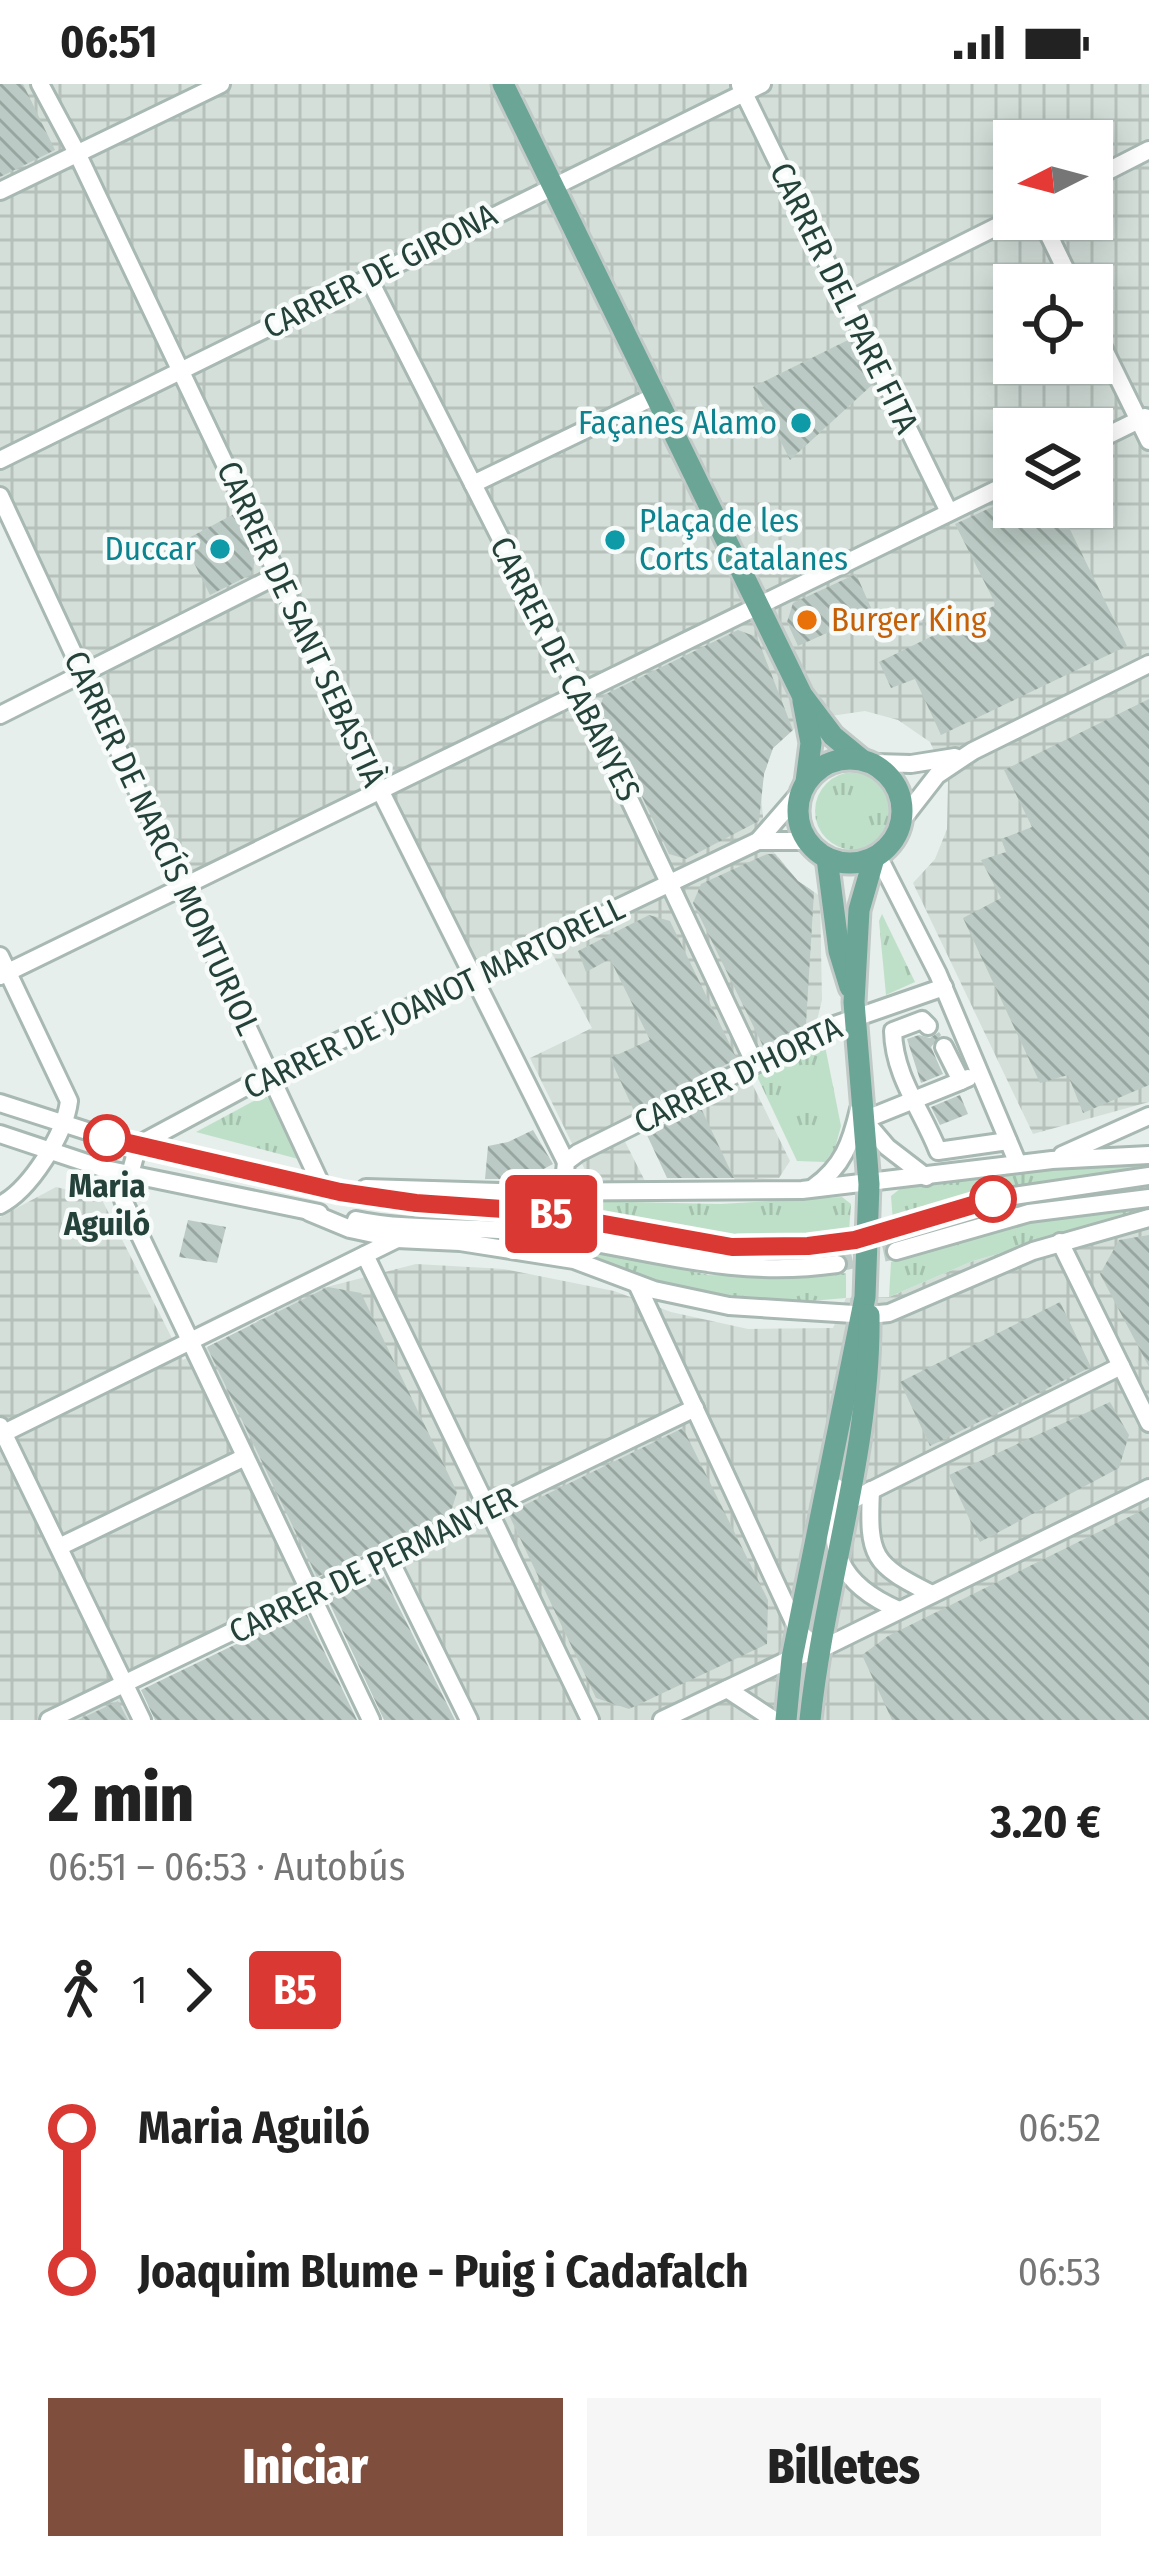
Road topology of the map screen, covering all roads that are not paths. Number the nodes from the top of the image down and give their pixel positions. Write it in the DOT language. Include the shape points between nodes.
graph roads {
  1 [pos="40,84"];
  2 [pos="220,84"];
  3 [pos="503,84"];
  4 [pos="762,84"];
  5 [pos="742,88"];
  6 [pos="1149,150"];
  7 [pos="77,153"];
  8 [pos="1113,168"];
  9 [pos="553,184"];
  10 [pos="0,191"];
  11 [pos="993,228"];
  12 [pos="368,278"];
  13 [pos="846,302"];
  14 [pos="1113,363"];
  15 [pos="182,371"];
  16 [pos="655,396"];
  17 [pos="1144,418"];
  18 [pos="1113,433"];
  19 [pos="1149,441"];
  20 [pos="0,460"];
  21 [pos="473,484"];
  22 [pos="993,491"];
  23 [pos="0,496"];
  24 [pos="949,512"];
  25 [pos="278,575"];
  26 [pos="758,605"];
  27 [pos="1149,664"];
  28 [pos="83,675"];
  29 [pos="580,693"];
  30 [pos="802,695"];
  31 [pos="0,716"];
  32 [pos="973,751"];
  33 [pos="868,761"];
  34 [pos="379,788"];
  35 [pos="802,788"];
  36 [pos="902,820"];
  37 [pos="758,841"];
  38 [pos="807,842"];
  39 [pos="876,857"];
  40 [pos="827,858"];
  41 [pos="672,885"];
  42 [pos="182,887"];
  43 [pos="2,968"];
  44 [pos="473,979"];
  45 [pos="944,987"];
  46 [pos="855,1010"];
  47 [pos="928,1026"];
  48 [pos="944,1047"];
  49 [pos="755,1064"];
  50 [pos="269,1074"];
  51 [pos="980,1074"];
  52 [pos="961,1081"];
  53 [pos="862,1096"];
  54 [pos="912,1099"];
  55 [pos="0,1103"];
  56 [pos="1149,1116"];
  57 [pos="864,1120"];
  58 [pos="66,1126"];
  59 [pos="0,1134"];
  60 [pos="1008,1141"];
  61 [pos="138,1145"];
  62 [pos="46,1151"];
  63 [pos="1149,1155"];
  64 [pos="572,1157"];
  65 [pos="1052,1160"];
  66 [pos="1018,1164"];
  67 [pos="128,1174"];
  68 [pos="1149,1176"];
  69 [pos="926,1177"];
  70 [pos="869,1184"];
  71 [pos="812,1189"];
  72 [pos="331,1190"];
  73 [pos="563,1192"];
  74 [pos="1149,1198"];
  75 [pos="0,1205"];
  76 [pos="309,1212"];
  77 [pos="1149,1218"];
  78 [pos="897,1229"];
  79 [pos="398,1239"];
  80 [pos="1060,1242"];
  81 [pos="836,1243"];
  82 [pos="896,1251"];
  83 [pos="365,1255"];
  84 [pos="837,1264"];
  85 [pos="637,1284"];
  86 [pos="865,1309"];
  87 [pos="190,1341"];
  88 [pos="1121,1366"];
  89 [pos="695,1408"];
  90 [pos="1149,1423"];
  91 [pos="1,1431"];
  92 [pos="837,1441"];
  93 [pos="245,1457"];
  94 [pos="1149,1488"];
  95 [pos="871,1490"];
  96 [pos="848,1502"];
  97 [pos="488,1509"];
  98 [pos="58,1547"];
  99 [pos="389,1558"];
  100 [pos="836,1558"];
  101 [pos="932,1594"];
  102 [pos="311,1596"];
  103 [pos="899,1610"];
  104 [pos="799,1630"];
  105 [pos="819,1650"];
  106 [pos="793,1658"];
  107 [pos="124,1684"];
  108 [pos="727,1689"];
  109 [pos="49,1720"];
  110 [pos="142,1720"];
  111 [pos="371,1720"];
  112 [pos="469,1720"];
  113 [pos="590,1720"];
  114 [pos="662,1720"];
  115 [pos="774,1720"];
  116 [pos="786,1720"];
  117 [pos="810,1720"];
  1 -- 7 [label="street, CARRER DE SANT SEBASTIÀ"];
  2 -- 7 [label="street"];
  3 -- 9 [label="main road"];
  4 -- 5 [label="street, CARRER DE GIRONA"];
  5 -- 9 [label="street, CARRER DE GIRONA"];
  5 -- 13 [label="street, CARRER DEL PARE FITA"];
  6 -- 8 [label="street"];
  7 -- 10 [label="street"];
  7 -- 15 [label="street, CARRER DE SANT SEBASTIÀ"];
  9 -- 12 [label="street, CARRER DE GIRONA"];
  9 -- 16 [label="main road"];
  11 -- 13 [label="street"];
  12 -- 15 [label="street, CARRER DE GIRONA"];
  12 -- 21 [label="street, CARRER DE CABANYES"];
  13 -- 24 [label="street, CARRER DEL PARE FITA"];
  14 -- 17 [label="street"];
  15 -- 20 [label="street, CARRER DE GIRONA"];
  15 -- 25 [label="street, CARRER DE SANT SEBASTIÀ"];
  16 -- 21 [label="street"];
  16 -- 26 [label="main road"];
  17 -- 18 [label="street"];
  17 -- 19 [label="street"];
  21 -- 29 [label="street, CARRER DE CABANYES"];
  22 -- 24 [label="street"];
  23 -- 28 [label="street, CARRER DE NARCÍS MONTURIOL"];
  24 -- 26 [label="street"];
  25 -- 28 [label="street"];
  25 -- 34 [label="street, CARRER DE SANT SEBASTIÀ"];
  26 -- 29 [label="street"];
  26 -- 30 [label="main road"];
  27 -- 32 [label="street"];
  28 -- 31 [label="street"];
  28 -- 42 [label="street, CARRER DE NARCÍS MONTURIOL"];
  29 -- 34 [label="street"];
  29 -- 41 [label="street, CARRER DE CABANYES"];
  30 -- 33 [label="main road" via="833,736"];
  30 -- 35 [label="main road" via="811,743"];
  32 -- 33 [label="street" via="928,762"];
  32 -- 36 [label="street" via="937,775"];
  33 -- 35 [label="main road" via="823,765"];
  33 -- 36 [label="main road" via="897,789"];
  34 -- 42 [label="street"];
  34 -- 44 [label="street, CARRER DE SANT SEBASTIÀ"];
  35 -- 37 [label="street, CARRER DE JOANOT MARTORELL"];
  35 -- 38 [label="main road"];
  36 -- 39 [label="main road"];
  37 -- 38 [label="street, CARRER DE JOANOT MARTORELL"];
  37 -- 41 [label="street, CARRER DE JOANOT MARTORELL"];
  38 -- 40 [label="main road"];
  39 -- 40 [label="main road"];
  39 -- 45 [label="street"];
  39 -- 46 [label="main road" via="859,910"];
  40 -- 46 [label="main road"];
  41 -- 44 [label="street, CARRER DE JOANOT MARTORELL"];
  41 -- 49 [label="street, CARRER DE CABANYES"];
  42 -- 43 [label="street"];
  42 -- 50 [label="street, CARRER DE NARCÍS MONTURIOL"];
  43 -- 58 [label="street" via="66,1090"];
  44 -- 50 [label="street, CARRER DE JOANOT MARTORELL"];
  44 -- 64 [label="street, CARRER DE SANT SEBASTIÀ"];
  45 -- 46 [label="street, CARRER D'HORTA"];
  45 -- 51 [label="street"];
  46 -- 49 [label="street, CARRER D'HORTA"];
  46 -- 53 [label="main road"];
  47 -- 54 [label="street" via="922,1020 893,1031"];
  48 -- 52 [label="street"];
  49 -- 64 [label="street, CARRER D'HORTA"];
  50 -- 61 [label="street, CARRER DE JOANOT MARTORELL"];
  50 -- 72 [label="street, CARRER DE NARCÍS MONTURIOL"];
  51 -- 52 [label="street"];
  51 -- 60 [label="street"];
  52 -- 54 [label="street"];
  53 -- 57 [label="main road"];
  53 -- 71 [label="street" via="848,1150"];
  54 -- 57 [label="street"];
  54 -- 60 [label="street" via="938,1151"];
  55 -- 58 [label="street"];
  56 -- 65 [label="street"];
  57 -- 69 [label="street"];
  57 -- 70 [label="main road"];
  58 -- 61 [label="street"];
  58 -- 62 [label="street"];
  59 -- 62 [label="street"];
  60 -- 66 [label="street"];
  61 -- 67 [label="street"];
  61 -- 72 [label="street"];
  62 -- 67 [label="street"];
  62 -- 75 [label="street" via="23,1192"];
  63 -- 65 [label="street"];
  64 -- 73 [label="street"];
  65 -- 66 [label="street"];
  66 -- 69 [label="street"];
  67 -- 76 [label="street"];
  67 -- 87 [label="street" via="123,1200"];
  68 -- 78 [label="street" via="993,1199"];
  69 -- 70 [label="street"];
  70 -- 71 [label="street"];
  70 -- 86 [label="main road"];
  71 -- 73 [label="street"];
  72 -- 73 [label="street"];
  72 -- 81 [label="street" via="532,1211 732,1247"];
  74 -- 82 [label="street" via="1029,1213"];
  76 -- 79 [label="street"];
  76 -- 84 [label="street" via="530,1232 718,1267"];
  77 -- 80 [label="street"];
  79 -- 83 [label="street"];
  79 -- 85 [label="street" via="527,1250"];
  80 -- 86 [label="street" via="889,1313"];
  80 -- 88 [label="street"];
  83 -- 87 [label="street"];
  83 -- 97 [label="street"];
  85 -- 86 [label="street" via="729,1306"];
  85 -- 89 [label="street"];
  86 -- 92 [label="main road"];
  86 -- 96 [label="main road" via="869,1354"];
  87 -- 91 [label="street"];
  87 -- 93 [label="street"];
  88 -- 90 [label="street"];
  88 -- 95 [label="street"];
  89 -- 97 [label="street, CARRER DE PERMANYER"];
  89 -- 104 [label="street"];
  91 -- 98 [label="street"];
  92 -- 100 [label="street"];
  92 -- 104 [label="main road"];
  93 -- 98 [label="street"];
  93 -- 102 [label="street"];
  94 -- 101 [label="street"];
  95 -- 96 [label="street"];
  95 -- 101 [label="street" via="873,1550 890,1573"];
  96 -- 100 [label="main road"];
  97 -- 99 [label="street, CARRER DE PERMANYER"];
  97 -- 113 [label="street"];
  98 -- 107 [label="street"];
  99 -- 102 [label="street, CARRER DE PERMANYER"];
  99 -- 112 [label="street"];
  100 -- 103 [label="street" via="872,1598"];
  100 -- 105 [label="main road"];
  101 -- 103 [label="street"];
  102 -- 107 [label="street, CARRER DE PERMANYER"];
  102 -- 111 [label="street"];
  103 -- 105 [label="street"];
  104 -- 105 [label="street"];
  104 -- 106 [label="main road"];
  105 -- 106 [label="street"];
  105 -- 117 [label="main road"];
  106 -- 108 [label="street"];
  106 -- 116 [label="main road"];
  107 -- 109 [label="street, CARRER DE PERMANYER"];
  107 -- 110 [label="street"];
  108 -- 114 [label="street"];
  108 -- 115 [label="street"];
}
